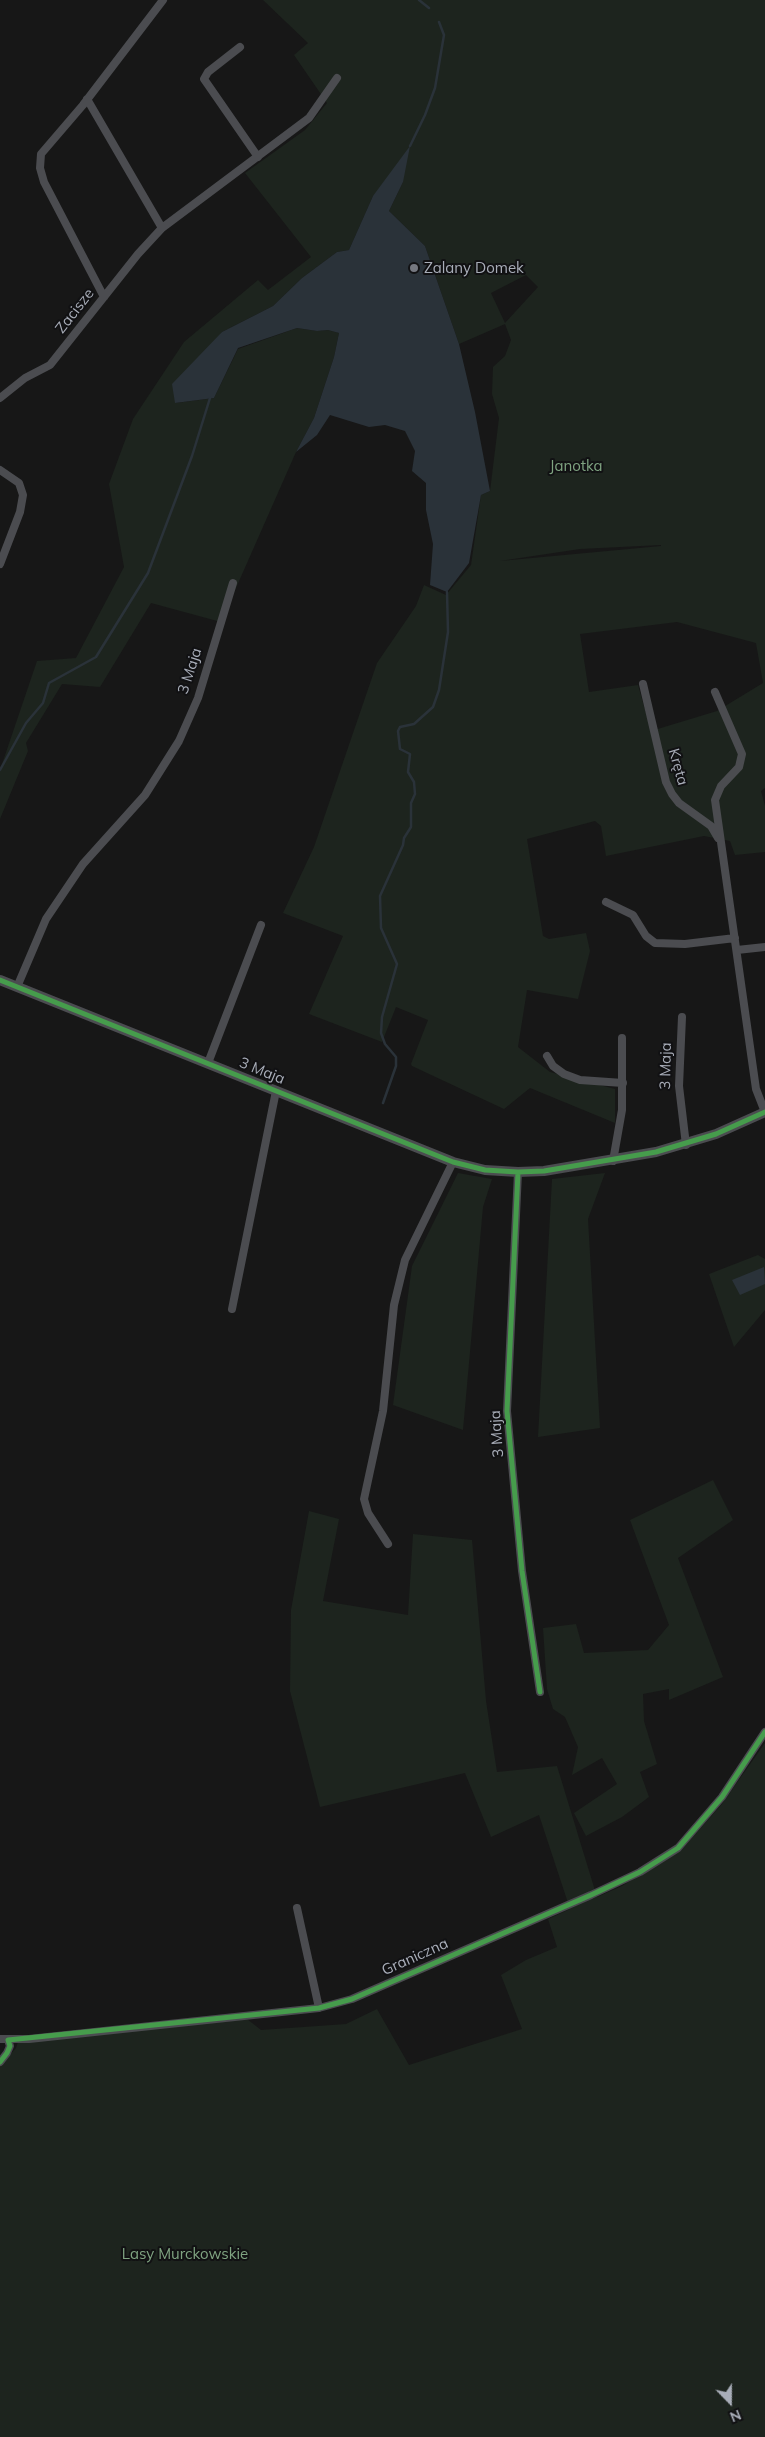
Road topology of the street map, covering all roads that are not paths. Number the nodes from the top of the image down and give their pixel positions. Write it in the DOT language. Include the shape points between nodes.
graph roads {
  1 [pos="163,0"];
  2 [pos="240,46"];
  3 [pos="337,78"];
  4 [pos="87,99"];
  5 [pos="258,157"];
  6 [pos="162,228"];
  7 [pos="104,297"];
  8 [pos="0,398"];
  9 [pos="0,470"];
  10 [pos="0,564"];
  11 [pos="233,583"];
  12 [pos="643,684"];
  13 [pos="715,692"];
  14 [pos="718,838"];
  15 [pos="606,902"];
  16 [pos="261,925"];
  17 [pos="735,938"];
  18 [pos="765,947"];
  19 [pos="737,950"];
  20 [pos="0,980"];
  21 [pos="17,987"];
  22 [pos="682,1017"];
  23 [pos="622,1038"];
  24 [pos="546,1056"];
  25 [pos="208,1063"];
  26 [pos="623,1083"];
  27 [pos="276,1090"];
  28 [pos="765,1112"];
  29 [pos="686,1145"];
  30 [pos="613,1161"];
  31 [pos="453,1162"];
  32 [pos="518,1172"];
  33 [pos="232,1310"];
  34 [pos="388,1544"];
  35 [pos="540,1692"];
  36 [pos="765,1732"];
  37 [pos="297,1908"];
  38 [pos="319,2008"];
  39 [pos="4,2039"];
  40 [pos="0,2062"];
  1 -- 4 [label="street"];
  2 -- 5 [label="street" via="204,79"];
  3 -- 5 [label="street, Zacisze" via="309,118"];
  4 -- 6 [label="street"];
  4 -- 7 [label="street" via="41,154 40,168 44,182"];
  5 -- 6 [label="street, Zacisze"];
  6 -- 7 [label="street, Zacisze"];
  7 -- 8 [label="street, Zacisze" via="50,365 25,378"];
  9 -- 10 [label="street" via="19,483 23,495 20,512"];
  11 -- 21 [label="street, 3 Maja" via="198,698 179,741 145,795 83,864 46,919"];
  12 -- 14 [label="street, Kręta" via="666,782 678,804 710,826"];
  13 -- 14 [label="street" via="742,754 738,767 716,793"];
  14 -- 17 [label="street"];
  15 -- 17 [label="street" via="633,915 646,936 655,943 686,944"];
  16 -- 25 [label="street"];
  17 -- 19 [label="street"];
  18 -- 19 [label="street"];
  19 -- 28 [label="street" via="756,1089"];
  20 -- 21 [label="street, 3 Maja"];
  21 -- 25 [label="street, 3 Maja"];
  22 -- 29 [label="street, 3 Maja" via="679,1086"];
  23 -- 26 [label="street"];
  24 -- 26 [label="street" via="564,1074 580,1080"];
  25 -- 27 [label="street, 3 Maja"];
  26 -- 30 [label="street"];
  27 -- 31 [label="street, 3 Maja"];
  27 -- 33 [label="street, 3 Maja"];
  28 -- 29 [label="street, 3 Maja"];
  29 -- 30 [label="street, 3 Maja"];
  30 -- 32 [label="street, 3 Maja"];
  31 -- 32 [label="street, 3 Maja" via="485,1170"];
  31 -- 34 [label="street" via="405,1260 394,1305 383,1411 364,1498 368,1513"];
  32 -- 35 [label="street, 3 Maja" via="507,1411 523,1580"];
  36 -- 38 [label="street, Graniczna" via="722,1796 678,1848 640,1872 352,1999"];
  37 -- 38 [label="street"];
  38 -- 39 [label="street, Graniczna"];
  39 -- 40 [label="street" via="10,2046"];
}
